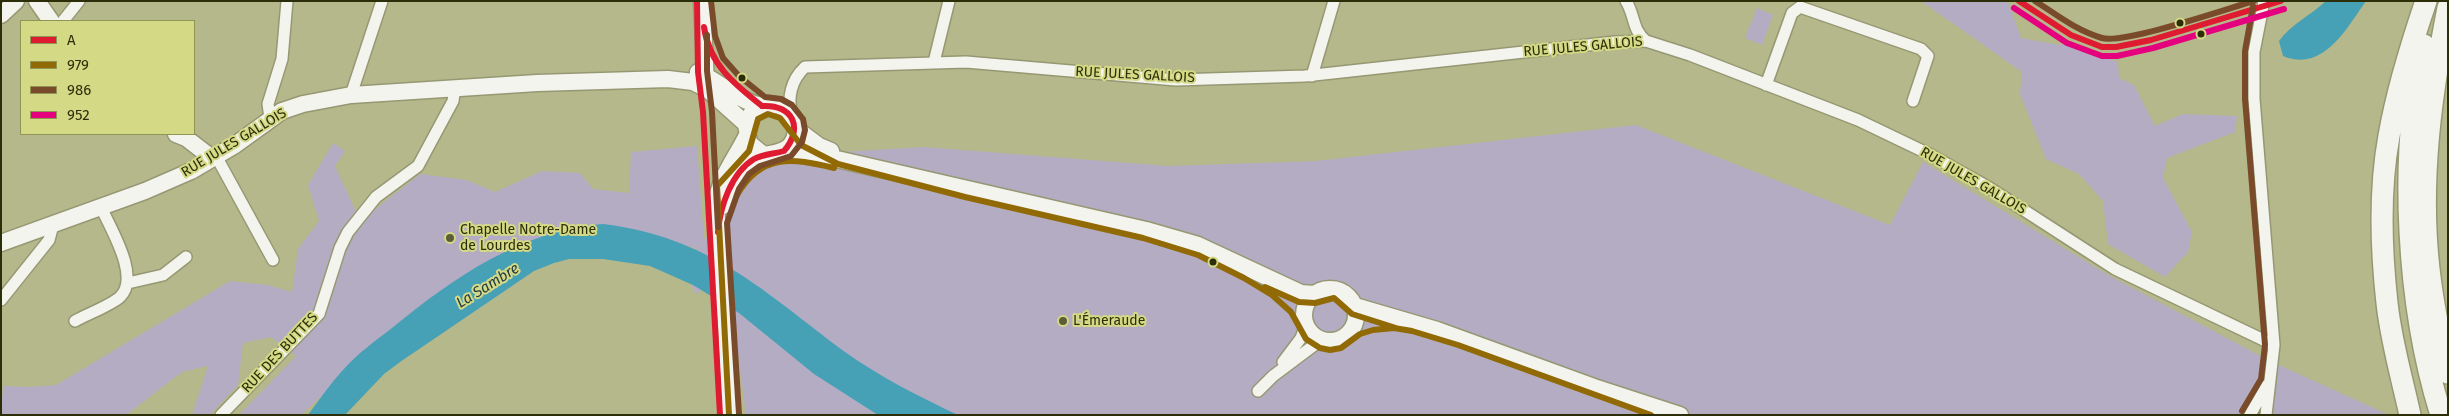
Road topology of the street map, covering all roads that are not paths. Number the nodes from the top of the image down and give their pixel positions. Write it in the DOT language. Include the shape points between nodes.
graph roads {
  1 [pos="16,1"];
  2 [pos="37,1"];
  3 [pos="79,1"];
  4 [pos="287,1"];
  5 [pos="382,1"];
  6 [pos="702,1"];
  7 [pos="948,1"];
  8 [pos="1334,1"];
  9 [pos="1626,1"];
  10 [pos="2264,1"];
  11 [pos="2426,1"];
  12 [pos="2434,1"];
  13 [pos="2448,8"];
  14 [pos="1,15"];
  15 [pos="50,20"];
  16 [pos="64,20"];
  17 [pos="1646,41"];
  18 [pos="934,62"];
  19 [pos="639,69"];
  20 [pos="1312,76"];
  21 [pos="579,82"];
  22 [pos="710,82"];
  23 [pos="537,83"];
  24 [pos="793,85"];
  25 [pos="1766,85"];
  26 [pos="455,88"];
  27 [pos="351,95"];
  28 [pos="1913,101"];
  29 [pos="769,105"];
  30 [pos="270,118"];
  31 [pos="794,122"];
  32 [pos="746,131"];
  33 [pos="178,135"];
  34 [pos="784,151"];
  35 [pos="765,156"];
  36 [pos="214,157"];
  37 [pos="907,174"];
  38 [pos="101,207"];
  39 [pos="53,225"];
  40 [pos="718,229"];
  41 [pos="1,243"];
  42 [pos="186,257"];
  43 [pos="273,260"];
  44 [pos="1256,273"];
  45 [pos="128,283"];
  46 [pos="1314,294"];
  47 [pos="1,300"];
  48 [pos="1355,306"];
  49 [pos="1305,320"];
  50 [pos="1398,320"];
  51 [pos="75,321"];
  52 [pos="1354,326"];
  53 [pos="1321,340"];
  54 [pos="2274,345"];
  55 [pos="2448,373"];
  56 [pos="1273,376"];
  57 [pos="2269,382"];
  58 [pos="1258,391"];
  59 [pos="221,415"];
  60 [pos="730,415"];
  61 [pos="1680,415"];
  62 [pos="2250,415"];
  63 [pos="2266,415"];
  64 [pos="2410,415"];
  65 [pos="2441,415"];
  1 -- 14 [label="street"];
  2 -- 15 [label="street"];
  3 -- 16 [label="street"];
  4 -- 30 [label="street" via="282,59 268,104"];
  5 -- 27 [label="street"];
  6 -- 22 [label="street" via="713,74"];
  7 -- 18 [label="street"];
  8 -- 20 [label="street"];
  9 -- 17 [label="street" via="1638,34"];
  10 -- 54 [label="street" via="2254,52 2254,99"];
  11 -- 64 [label="highway" via="2409,52 2389,137 2383,214 2387,304"];
  12 -- 65 [label="highway" via="2413,112 2410,210 2413,268 2423,340"];
  13 -- 55 [label="highway" via="2430,118 2426,207 2429,268"];
  17 -- 20 [label="street, RUE JULES GALLOIS"];
  17 -- 25 [label="street, RUE JULES GALLOIS"];
  18 -- 20 [label="street, RUE JULES GALLOIS" via="1176,80"];
  18 -- 24 [label="street, RUE JULES GALLOIS" via="805,67"];
  19 -- 21 [label="street" via="638,75"];
  19 -- 22 [label="street, RUE JULES GALLOIS" via="689,70"];
  19 -- 23 [label="street, RUE JULES GALLOIS"];
  21 -- 22 [label="street, RUE JULES GALLOIS" via="668,79"];
  21 -- 23 [label="street, RUE JULES GALLOIS"];
  22 -- 29 [label="street, RUE JULES GALLOIS" via="743,100"];
  22 -- 32 [label="street, RUE JULES GALLOIS"];
  23 -- 26 [label="street, RUE JULES GALLOIS"];
  24 -- 29 [label="street"];
  24 -- 31 [label="street" via="789,105"];
  25 -- 28 [label="street" via="1792,13 1800,7 1921,49 1928,56"];
  25 -- 54 [label="street, RUE JULES GALLOIS" via="1858,120 1931,155 2115,269"];
  26 -- 27 [label="street, RUE JULES GALLOIS"];
  26 -- 59 [label="street, RUE DES BUTTES" via="453,101 418,166 376,196 348,232 319,314"];
  27 -- 30 [label="street, RUE JULES GALLOIS" via="303,104"];
  29 -- 31 [label="street"];
  29 -- 32 [label="street" via="751,113"];
  30 -- 36 [label="street, RUE JULES GALLOIS"];
  31 -- 34 [label="street" via="793,141"];
  31 -- 37 [label="street" via="819,146"];
  32 -- 35 [label="street" via="754,148"];
  32 -- 40 [label="street" via="717,193"];
  33 -- 36 [label="street"];
  34 -- 35 [label="street"];
  34 -- 37 [label="street" via="802,151"];
  35 -- 40 [label="street" via="749,162 740,172 724,202"];
  36 -- 38 [label="street, RUE JULES GALLOIS" via="165,183"];
  36 -- 43 [label="street"];
  37 -- 44 [label="street" via="1146,230 1198,245"];
  38 -- 39 [label="street, RUE JULES GALLOIS"];
  38 -- 45 [label="street" via="127,268"];
  39 -- 41 [label="street, RUE JULES GALLOIS"];
  39 -- 47 [label="street" via="49,240"];
  40 -- 60 [label="street"];
  42 -- 45 [label="street" via="163,275"];
  44 -- 46 [label="street" via="1301,293"];
  44 -- 49 [label="street" via="1293,301"];
  45 -- 51 [label="street" via="120,297"];
  46 -- 48 [label="street" via="1337,290"];
  46 -- 49 [label="street" via="1309,300"];
  48 -- 50 [label="street"];
  48 -- 52 [label="street"];
  49 -- 53 [label="street" via="1312,334"];
  49 -- 56 [label="street" via="1301,338"];
  50 -- 52 [label="street"];
  50 -- 61 [label="street" via="1490,348"];
  52 -- 53 [label="street" via="1343,338"];
  53 -- 56 [label="street"];
  54 -- 57 [label="street"];
  56 -- 58 [label="street"];
  57 -- 62 [label="street"];
  57 -- 63 [label="street"];
}
